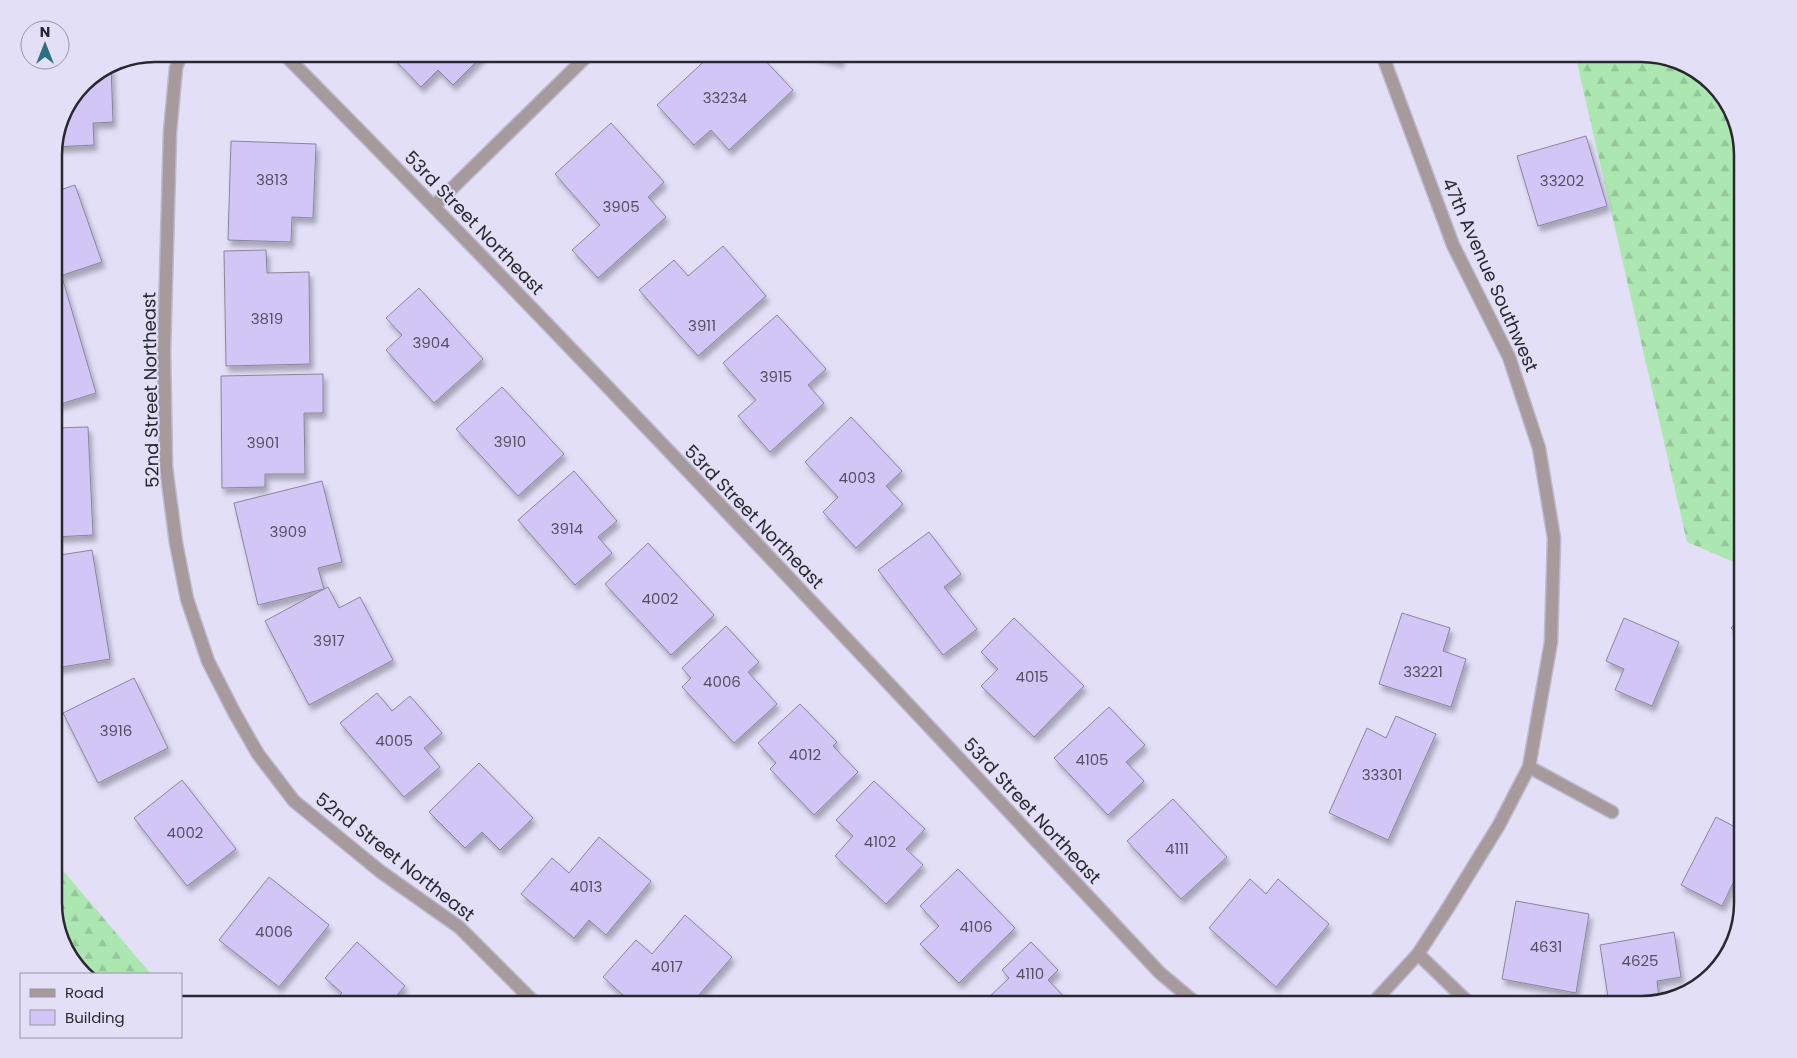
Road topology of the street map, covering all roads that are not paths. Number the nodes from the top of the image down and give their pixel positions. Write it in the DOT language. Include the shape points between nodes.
graph roads {
  1 [pos="178,62"];
  2 [pos="292,62"];
  3 [pos="581,62"];
  4 [pos="1385,62"];
  5 [pos="434,206"];
  6 [pos="1529,767"];
  7 [pos="1612,812"];
  8 [pos="1418,954"];
  9 [pos="528,996"];
  10 [pos="1187,996"];
  11 [pos="1379,996"];
  12 [pos="1462,996"];
  1 -- 9 [label="street, 52nd Street Northeast" via="170,132 164,351 166,467 187,600 208,661 258,754 294,801 381,872 459,927"];
  2 -- 5 [label="street, 53rd Street Northeast"];
  3 -- 5 [label="street"];
  4 -- 6 [label="street, 47th Avenue Southwest" via="1454,245 1509,357 1540,448 1554,538 1551,632"];
  5 -- 10 [label="street, 53rd Street Northeast" via="1160,973"];
  6 -- 7 [label="street"];
  6 -- 8 [label="street, 47th Avenue Southwest" via="1499,825"];
  8 -- 11 [label="street, 47th Avenue Southwest"];
  8 -- 12 [label="street"];
}
